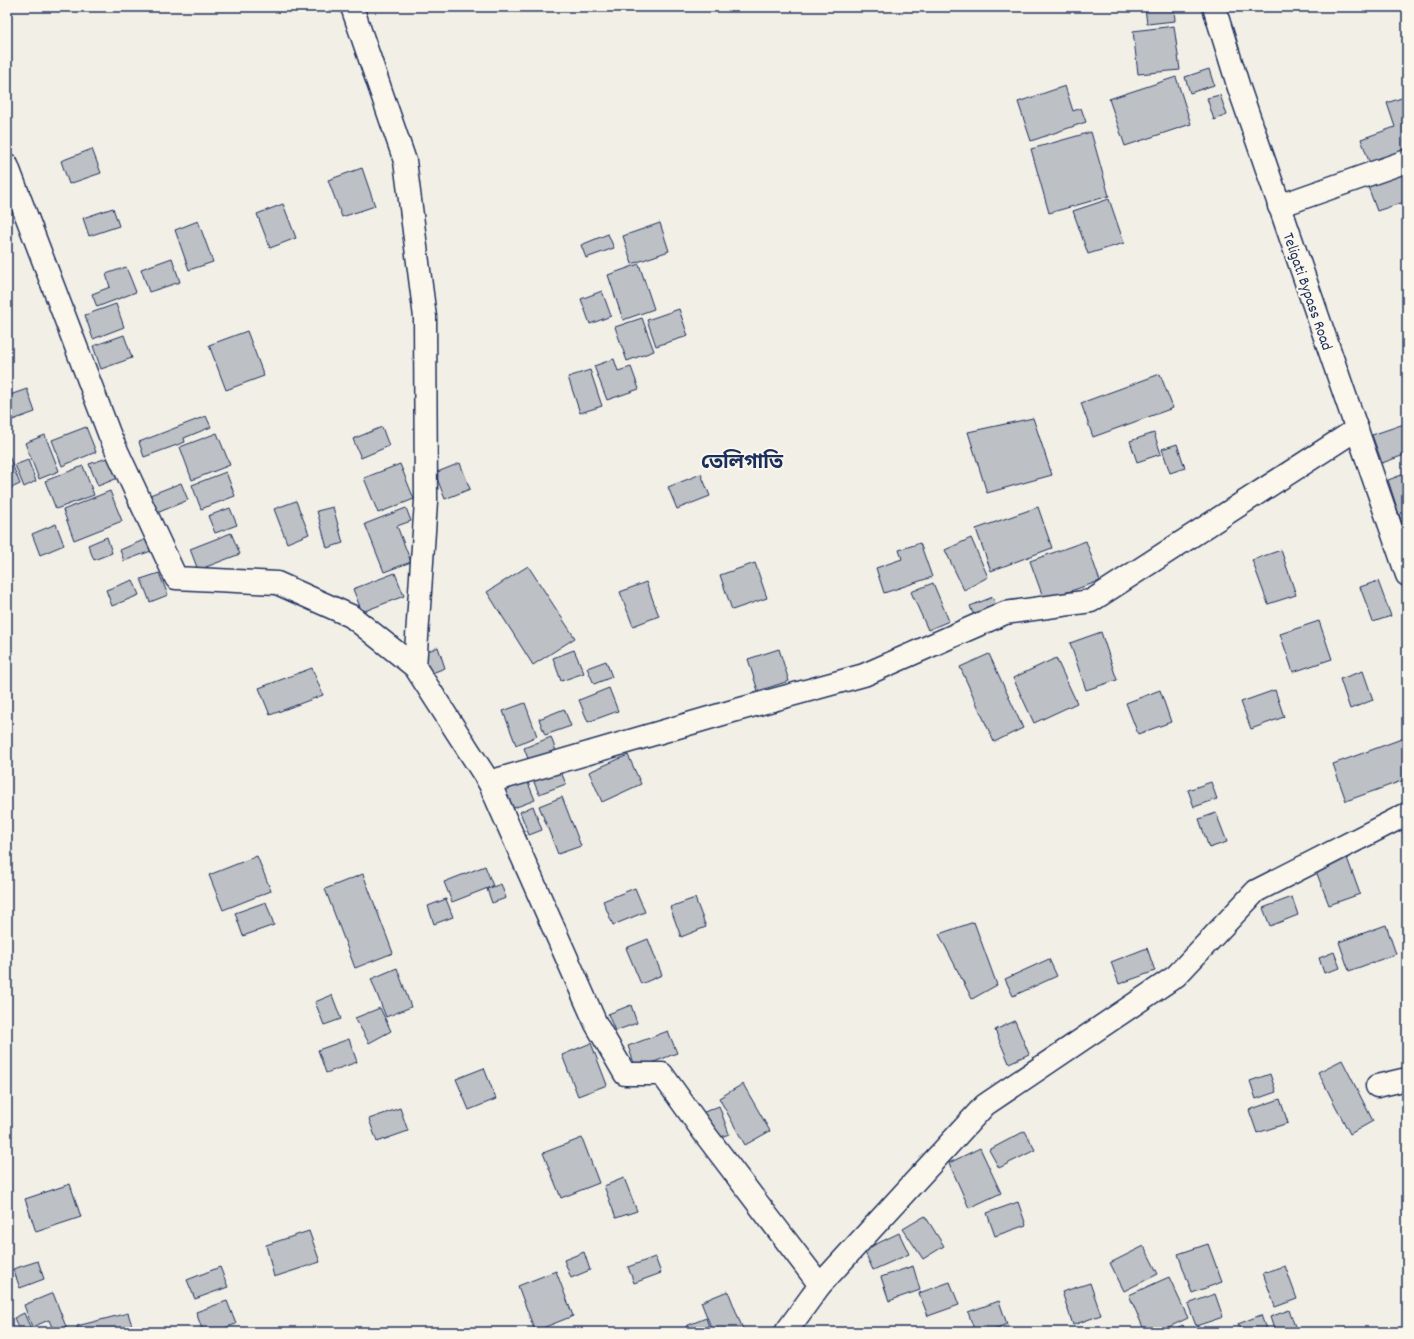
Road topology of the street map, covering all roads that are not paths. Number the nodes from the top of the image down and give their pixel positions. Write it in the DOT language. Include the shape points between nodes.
graph roads {
  1 [pos="352,7"];
  2 [pos="1214,7"];
  3 [pos="1407,162"];
  4 [pos="7,165"];
  5 [pos="1279,206"];
  6 [pos="1357,429"];
  7 [pos="1407,575"];
  8 [pos="415,667"];
  9 [pos="489,782"];
  10 [pos="1407,814"];
  11 [pos="1407,1080"];
  12 [pos="1377,1086"];
  13 [pos="820,1285"];
  14 [pos="786,1332"];
  1 -- 8 [label="street" via="405,161 425,317 426,501"];
  2 -- 5 [label="street, Teligati Bypass Road"];
  3 -- 5 [label="street"];
  4 -- 8 [label="street" via="110,436 176,578 277,582 351,616"];
  5 -- 6 [label="street, Teligati Bypass Road"];
  6 -- 7 [label="street, Teligati Bypass Road"];
  6 -- 9 [label="street" via="1091,601 1005,613 864,675"];
  8 -- 9 [label="street"];
  9 -- 13 [label="street" via="596,1024 625,1074 662,1074"];
  10 -- 13 [label="street" via="1256,891 1176,976 985,1105"];
  11 -- 12 [label="street"];
  13 -- 14 [label="street"];
}
